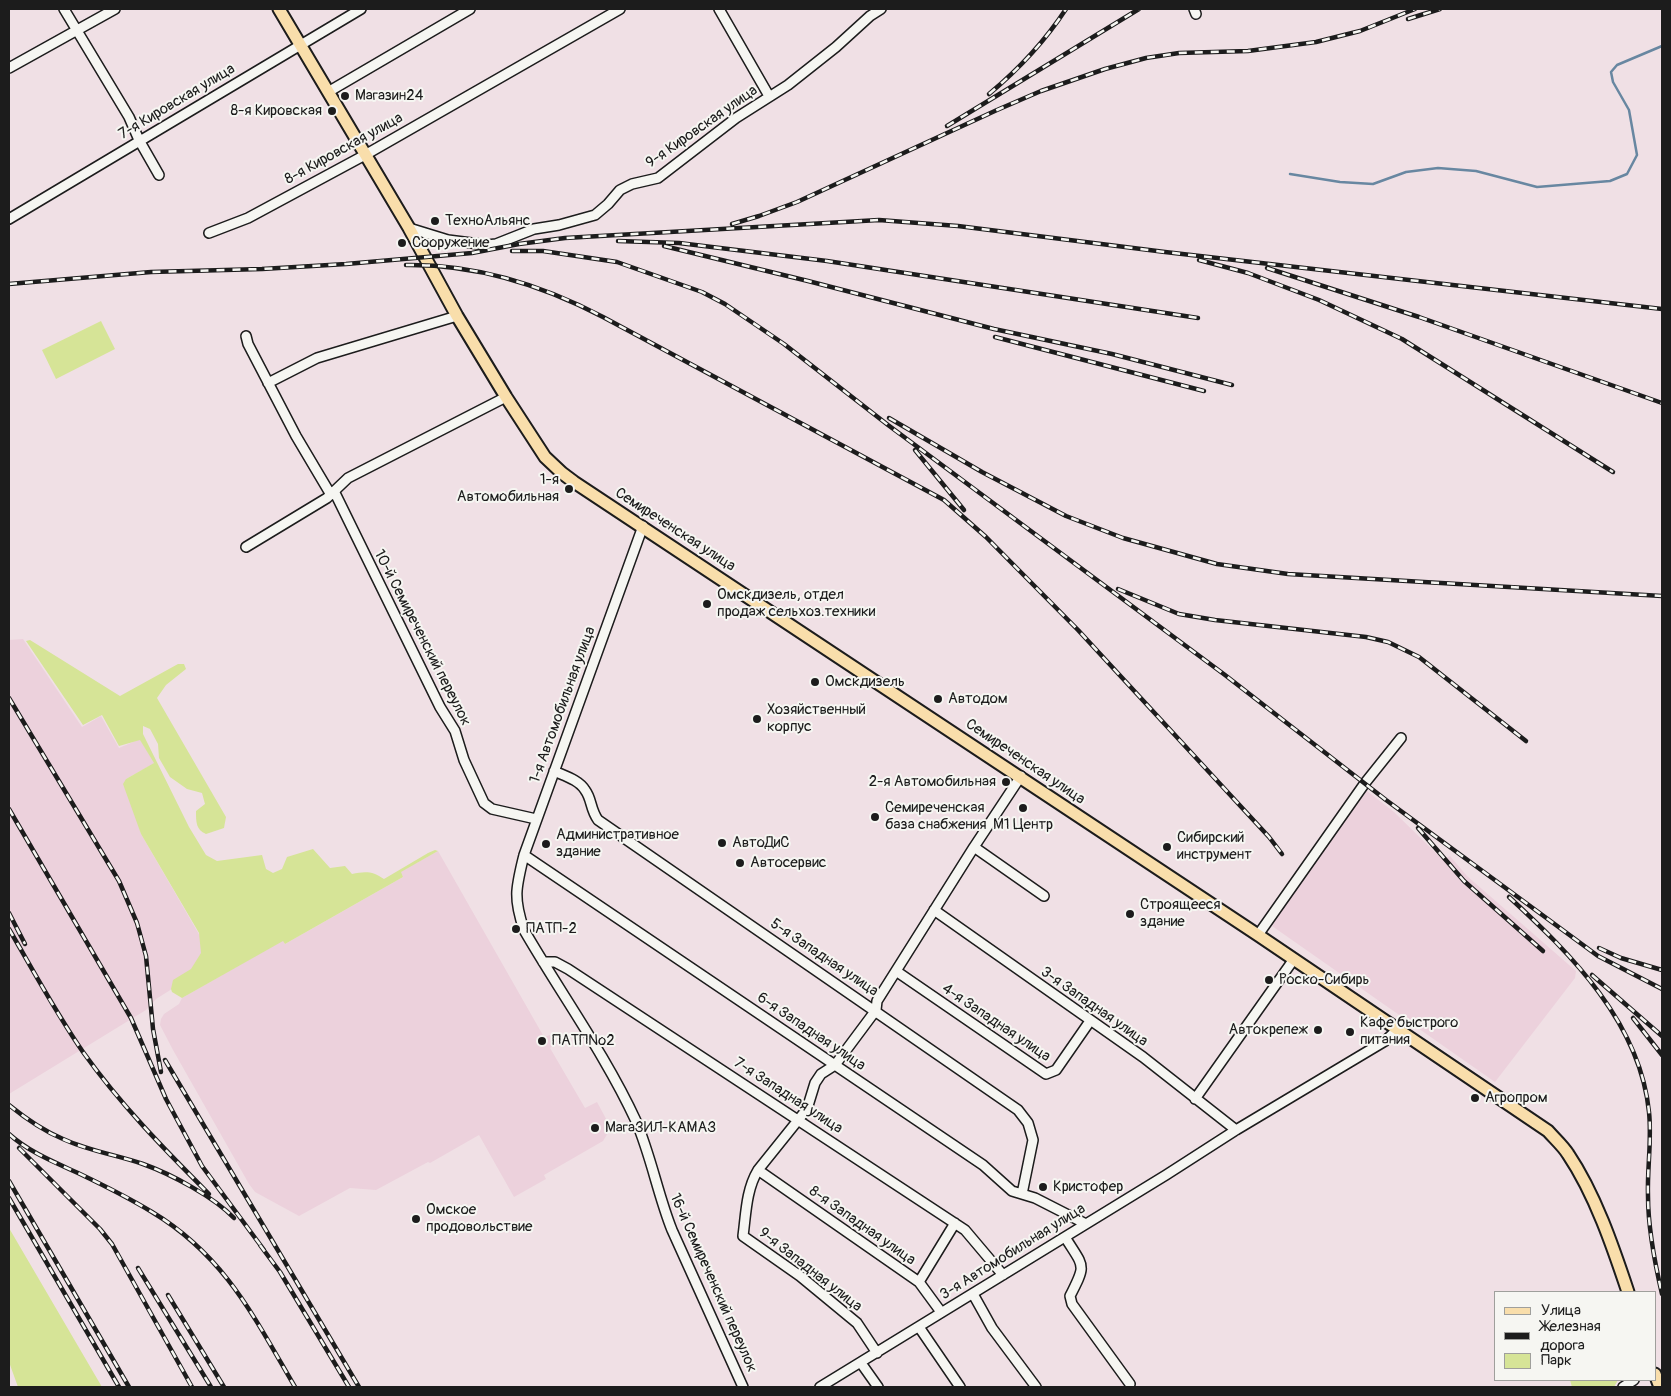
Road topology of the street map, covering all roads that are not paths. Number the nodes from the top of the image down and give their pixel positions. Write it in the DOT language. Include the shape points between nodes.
graph roads {
  1 [pos="64,9"];
  2 [pos="114,9"];
  3 [pos="278,9"];
  4 [pos="360,9"];
  5 [pos="470,9"];
  6 [pos="620,9"];
  7 [pos="719,9"];
  8 [pos="881,9"];
  9 [pos="76,30"];
  10 [pos="300,45"];
  11 [pos="9,68"];
  12 [pos="328,92"];
  13 [pos="769,96"];
  14 [pos="139,140"];
  15 [pos="365,155"];
  16 [pos="159,174"];
  17 [pos="9,219"];
  18 [pos="408,228"];
  19 [pos="209,233"];
  20 [pos="457,316"];
  21 [pos="246,336"];
  22 [pos="268,383"];
  23 [pos="506,397"];
  24 [pos="333,493"];
  25 [pos="643,526"];
  26 [pos="246,547"];
  27 [pos="1401,738"];
  28 [pos="554,771"];
  29 [pos="1020,776"];
  30 [pos="536,819"];
  31 [pos="974,847"];
  32 [pos="524,855"];
  33 [pos="516,895"];
  34 [pos="1044,896"];
  35 [pos="934,910"];
  36 [pos="1258,935"];
  37 [pos="1294,959"];
  38 [pos="542,962"];
  39 [pos="896,971"];
  40 [pos="876,1010"];
  41 [pos="1090,1021"];
  42 [pos="1398,1030"];
  43 [pos="835,1065"];
  44 [pos="1195,1099"];
  45 [pos="800,1120"];
  46 [pos="1236,1130"];
  47 [pos="758,1170"];
  48 [pos="1022,1194"];
  49 [pos="954,1223"];
  50 [pos="1086,1224"];
  51 [pos="1065,1237"];
  52 [pos="1004,1275"];
  53 [pos="919,1282"];
  54 [pos="1628,1291"];
  55 [pos="973,1294"];
  56 [pos="941,1312"];
  57 [pos="919,1327"];
  58 [pos="876,1353"];
  59 [pos="861,1362"];
  60 [pos="1130,1384"];
  61 [pos="744,1387"];
  62 [pos="820,1387"];
  63 [pos="878,1387"];
  64 [pos="960,1387"];
  65 [pos="1036,1387"];
  1 -- 9 [label="street"];
  2 -- 9 [label="street"];
  3 -- 10 [label="main road, Семиреченская улица"];
  4 -- 10 [label="street, 7-я Кировская улица"];
  5 -- 12 [label="street"];
  6 -- 15 [label="street, 8-я Кировская улица"];
  7 -- 13 [label="street"];
  8 -- 13 [label="street, 9-я Кировская улица" via="788,85"];
  9 -- 11 [label="street"];
  9 -- 14 [label="street" via="129,117"];
  10 -- 12 [label="main road, Семиреченская улица"];
  10 -- 14 [label="street, 7-я Кировская улица"];
  12 -- 15 [label="main road, Семиреченская улица"];
  13 -- 18 [label="street, 9-я Кировская улица" via="658,178 620,190 595,215 534,229 487,245 448,240"];
  14 -- 16 [label="street"];
  14 -- 17 [label="street, 7-я Кировская улица"];
  15 -- 18 [label="main road, Семиреченская улица"];
  15 -- 19 [label="street, 8-я Кировская улица" via="248,218"];
  18 -- 20 [label="main road, Семиреченская улица"];
  20 -- 22 [label="street" via="317,358"];
  20 -- 23 [label="main road, Семиреченская улица"];
  21 -- 22 [label="street, 10-й Семиреченский переулок"];
  22 -- 24 [label="street, 10-й Семиреченский переулок" via="296,436"];
  23 -- 24 [label="street" via="356,474"];
  23 -- 25 [label="main road, Семиреченская улица" via="536,445 554,466"];
  24 -- 26 [label="street"];
  24 -- 30 [label="street, 10-й Семиреченский переулок" via="455,731 477,791 492,809"];
  25 -- 28 [label="street, 1-я Автомобильная улица"];
  25 -- 29 [label="main road, Семиреченская улица"];
  27 -- 36 [label="street" via="1365,783"];
  28 -- 30 [label="street, 1-я Автомобильная улица"];
  28 -- 40 [label="street, 5-я Западная улица" via="586,790 592,812 598,820"];
  29 -- 31 [label="street"];
  29 -- 36 [label="main road, Семиреченская улица"];
  30 -- 32 [label="street, 1-я Автомобильная улица"];
  31 -- 34 [label="street"];
  31 -- 35 [label="street"];
  32 -- 33 [label="street, 1-я Автомобильная улица"];
  32 -- 43 [label="street, 6-я Западная улица"];
  33 -- 38 [label="street, 16-й Семиреченский переулок" via="524,930"];
  35 -- 39 [label="street"];
  35 -- 41 [label="street, 3-я Западная улица"];
  36 -- 37 [label="main road, Семиреченская улица"];
  37 -- 42 [label="main road, Семиреченская улица"];
  37 -- 44 [label="street"];
  38 -- 45 [label="street, 7-я Западная улица" via="555,962 568,969"];
  38 -- 61 [label="street, 16-й Семиреченский переулок" via="618,1085 633,1116 662,1206"];
  39 -- 40 [label="street" via="877,1001"];
  39 -- 41 [label="street, 4-я Западная улица" via="1046,1074 1056,1070"];
  40 -- 43 [label="street"];
  40 -- 48 [label="street, 5-я Западная улица" via="1018,1110 1028,1123 1033,1140"];
  41 -- 44 [label="street, 3-я Западная улица"];
  42 -- 46 [label="street, 3-я Автомобильная улица" via="1385,1041"];
  42 -- 54 [label="main road, Семиреченская улица" via="1548,1131 1567,1152 1591,1196"];
  43 -- 45 [label="street" via="821,1074"];
  43 -- 48 [label="street, 6-я Западная улица" via="983,1165 1012,1191"];
  44 -- 46 [label="street, 3-я Западная улица"];
  45 -- 47 [label="street"];
  45 -- 49 [label="street, 7-я Западная улица"];
  46 -- 50 [label="street, 3-я Автомобильная улица"];
  47 -- 53 [label="street, 8-я Западная улица"];
  47 -- 58 [label="street, 9-я Западная улица" via="748,1193 743,1236 857,1322"];
  48 -- 50 [label="street, 6-я Западная улица"];
  49 -- 52 [label="street, 7-я Западная улица" via="965,1230"];
  49 -- 53 [label="street"];
  50 -- 51 [label="street, 3-я Автомобильная улица"];
  51 -- 52 [label="street, 3-я Автомобильная улица"];
  51 -- 60 [label="street" via="1082,1264 1082,1273 1070,1296 1072,1304"];
  52 -- 55 [label="street, 3-я Автомобильная улица"];
  53 -- 56 [label="street, 8-я Западная улица"];
  55 -- 56 [label="street, 3-я Автомобильная улица"];
  55 -- 65 [label="street" via="992,1328"];
  56 -- 57 [label="street, 3-я Автомобильная улица"];
  57 -- 58 [label="street, 3-я Автомобильная улица"];
  57 -- 64 [label="street"];
  58 -- 59 [label="street, 3-я Автомобильная улица"];
  59 -- 62 [label="street, 3-я Автомобильная улица"];
  59 -- 63 [label="street"];
}
